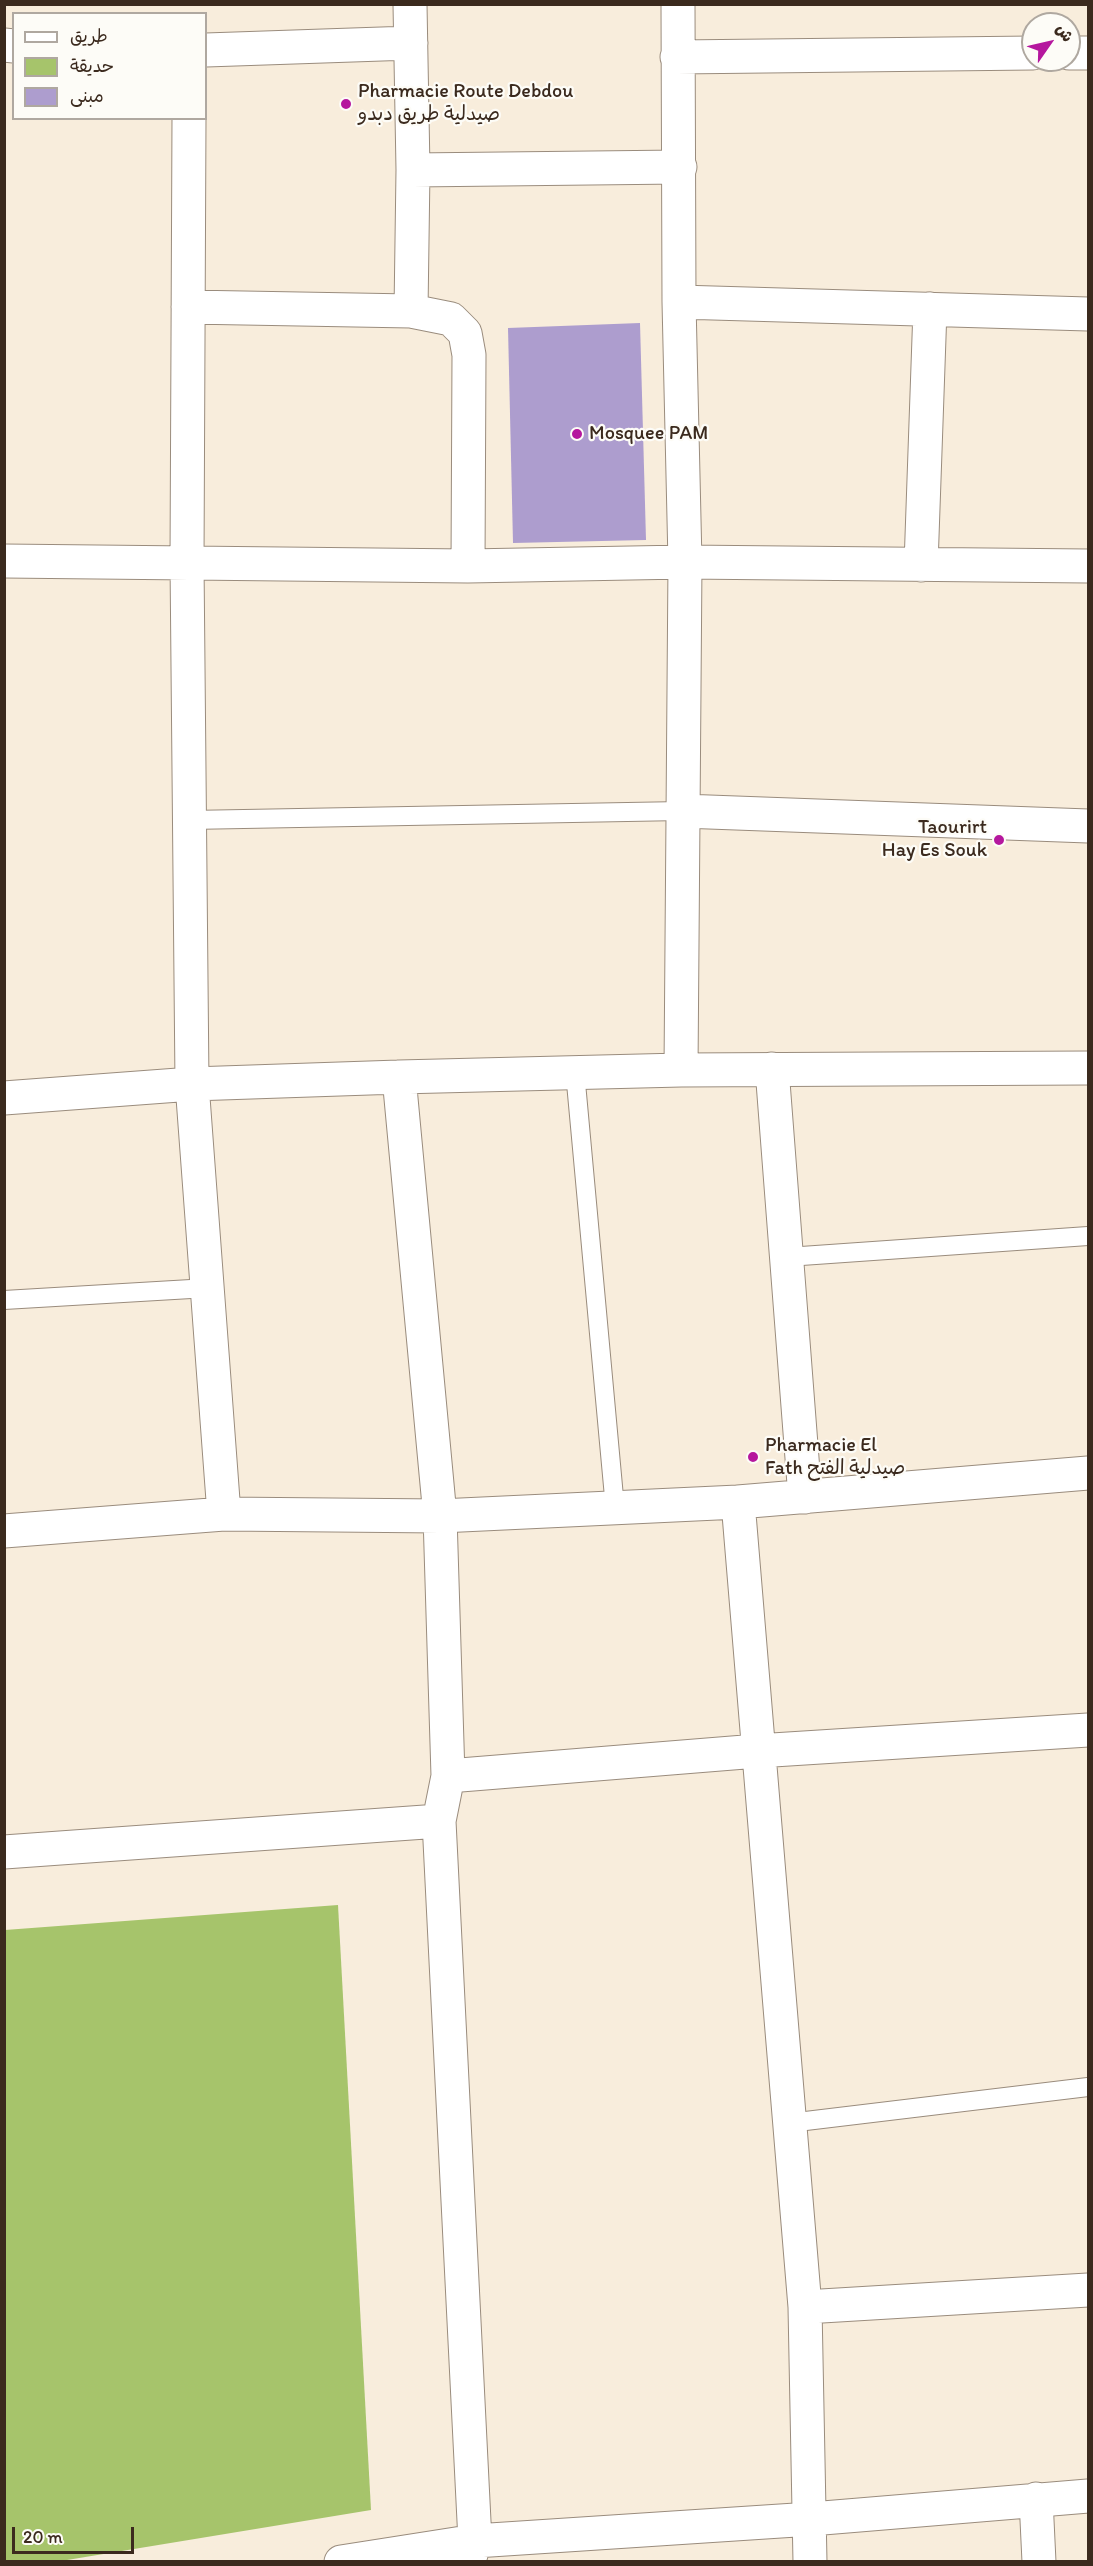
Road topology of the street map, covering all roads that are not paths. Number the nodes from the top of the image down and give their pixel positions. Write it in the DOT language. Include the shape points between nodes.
graph roads {
  1 [pos="410,4"];
  2 [pos="678,4"];
  3 [pos="411,43"];
  4 [pos="207,50"];
  5 [pos="1021,53"];
  6 [pos="677,57"];
  7 [pos="189,120"];
  8 [pos="680,167"];
  9 [pos="413,170"];
  10 [pos="679,302"];
  11 [pos="188,307"];
  12 [pos="930,309"];
  13 [pos="411,311"];
  14 [pos="1089,314"];
  15 [pos="4,561"];
  16 [pos="187,562"];
  17 [pos="685,562"];
  18 [pos="921,565"];
  19 [pos="468,566"];
  20 [pos="1089,567"];
  21 [pos="682,811"];
  22 [pos="189,820"];
  23 [pos="1089,826"];
  24 [pos="1089,1068"];
  25 [pos="772,1069"];
  26 [pos="681,1070"];
  27 [pos="575,1072"];
  28 [pos="399,1077"];
  29 [pos="192,1084"];
  30 [pos="4,1098"];
  31 [pos="1089,1236"];
  32 [pos="787,1257"];
  33 [pos="208,1288"];
  34 [pos="4,1300"];
  35 [pos="1089,1473"];
  36 [pos="805,1497"];
  37 [pos="738,1502"];
  38 [pos="615,1508"];
  39 [pos="224,1514"];
  40 [pos="441,1516"];
  41 [pos="4,1531"];
  42 [pos="1089,1730"];
  43 [pos="757,1751"];
  44 [pos="448,1776"];
  45 [pos="439,1821"];
  46 [pos="4,1852"];
  47 [pos="1089,2087"];
  48 [pos="789,2123"];
  49 [pos="1089,2290"];
  50 [pos="805,2307"];
  51 [pos="1089,2496"];
  52 [pos="1036,2499"];
  53 [pos="811,2519"];
  54 [pos="472,2551"];
  55 [pos="341,2562"];
  56 [pos="810,2562"];
  57 [pos="1039,2562"];
  1 -- 3 [label="street"];
  2 -- 6 [label="street"];
  3 -- 4 [label="street"];
  3 -- 9 [label="street"];
  5 -- 6 [label="street"];
  6 -- 8 [label="street"];
  7 -- 11 [label="street"];
  8 -- 9 [label="street"];
  8 -- 10 [label="street"];
  9 -- 13 [label="street"];
  10 -- 12 [label="street"];
  10 -- 17 [label="street"];
  11 -- 13 [label="street"];
  11 -- 16 [label="street"];
  12 -- 14 [label="street"];
  12 -- 18 [label="street"];
  13 -- 19 [label="street" via="451,319 465,333 469,355"];
  15 -- 16 [label="street"];
  16 -- 19 [label="street"];
  16 -- 22 [label="street"];
  17 -- 18 [label="street"];
  17 -- 19 [label="street"];
  17 -- 21 [label="street"];
  18 -- 20 [label="street"];
  21 -- 22 [label="lane"];
  21 -- 23 [label="street"];
  21 -- 26 [label="street"];
  22 -- 29 [label="street"];
  24 -- 25 [label="street"];
  25 -- 26 [label="street"];
  25 -- 32 [label="street"];
  26 -- 27 [label="street"];
  27 -- 28 [label="street"];
  27 -- 38 [label="lane"];
  28 -- 29 [label="street"];
  28 -- 40 [label="street"];
  29 -- 30 [label="street"];
  29 -- 33 [label="street"];
  31 -- 32 [label="lane"];
  32 -- 36 [label="street"];
  33 -- 34 [label="lane"];
  33 -- 39 [label="street"];
  35 -- 36 [label="street"];
  36 -- 37 [label="street"];
  37 -- 38 [label="street"];
  37 -- 43 [label="street"];
  38 -- 40 [label="street"];
  39 -- 40 [label="street"];
  39 -- 41 [label="street"];
  40 -- 44 [label="street"];
  42 -- 43 [label="street"];
  43 -- 44 [label="street"];
  43 -- 48 [label="street"];
  44 -- 45 [label="street"];
  45 -- 46 [label="street"];
  45 -- 54 [label="street"];
  47 -- 48 [label="lane"];
  48 -- 50 [label="street"];
  49 -- 50 [label="street"];
  50 -- 53 [label="street"];
  51 -- 52 [label="street"];
  52 -- 53 [label="street"];
  52 -- 57 [label="street"];
  53 -- 54 [label="street"];
  53 -- 56 [label="street"];
  54 -- 55 [label="street"];
}
